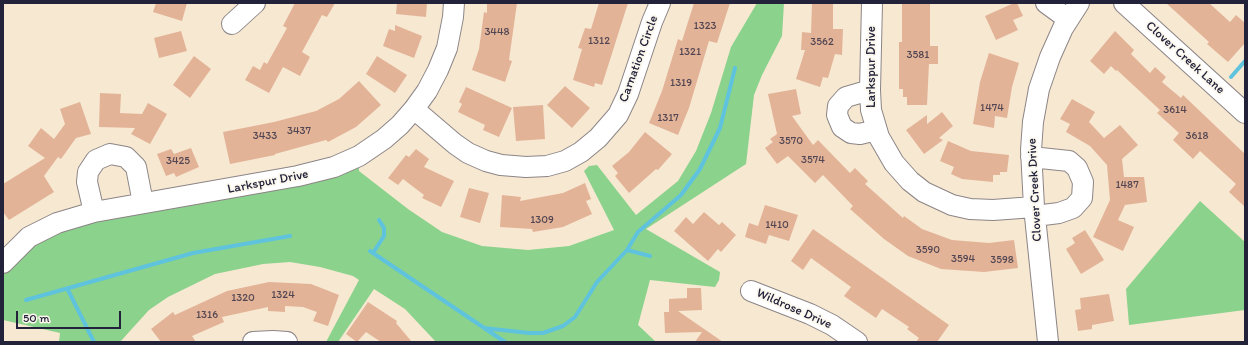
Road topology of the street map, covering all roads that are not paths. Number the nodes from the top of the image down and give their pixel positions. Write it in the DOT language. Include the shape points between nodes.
graph roads {
  1 [pos="255,3"];
  2 [pos="454,3"];
  3 [pos="660,3"];
  4 [pos="872,3"];
  5 [pos="1046,3"];
  6 [pos="1079,3"];
  7 [pos="1124,3"];
  8 [pos="1068,19"];
  9 [pos="232,24"];
  10 [pos="870,90"];
  11 [pos="414,110"];
  12 [pos="1245,113"];
  13 [pos="876,130"];
  14 [pos="1031,157"];
  15 [pos="143,203"];
  16 [pos="1034,211"];
  17 [pos="94,212"];
  18 [pos="3,263"];
  19 [pos="750,291"];
  20 [pos="252,342"];
  21 [pos="287,342"];
  22 [pos="857,342"];
  23 [pos="1048,342"];
  1 -- 9 [label="street"];
  2 -- 11 [label="street, Larkspur Drive" via="451,31 443,59 434,79"];
  3 -- 11 [label="street, Carnation Circle" via="622,108 601,135 565,161 526,168 486,161 455,144"];
  4 -- 10 [label="street, Larkspur Drive"];
  5 -- 8 [label="street"];
  6 -- 8 [label="street, Clover Creek Drive"];
  7 -- 12 [label="street, Clover Creek Lane"];
  8 -- 14 [label="street, Clover Creek Drive" via="1054,47 1040,89 1033,122"];
  10 -- 13 [label="street, Larkspur Drive"];
  10 -- 13 [label="street" via="846,97 838,106 837,115 843,128 851,133 860,134"];
  11 -- 15 [label="street, Larkspur Drive" via="376,145 334,167 254,185"];
  13 -- 16 [label="street, Larkspur Drive" via="886,152 899,169 910,181 933,197 970,209"];
  14 -- 16 [label="street, Clover Creek Drive"];
  14 -- 16 [label="street, Larkspur Drive" via="1069,162 1077,168 1083,182 1082,198 1073,208 1059,213"];
  15 -- 17 [label="street, Larkspur Drive"];
  15 -- 17 [label="street" via="136,167 126,157 110,154 96,160 88,172"];
  16 -- 23 [label="street, Clover Creek Drive"];
  17 -- 18 [label="street, Larkspur Drive" via="39,230 24,241"];
  19 -- 22 [label="street, Wildrose Drive" via="810,314"];
  20 -- 21 [label="street"];
}
